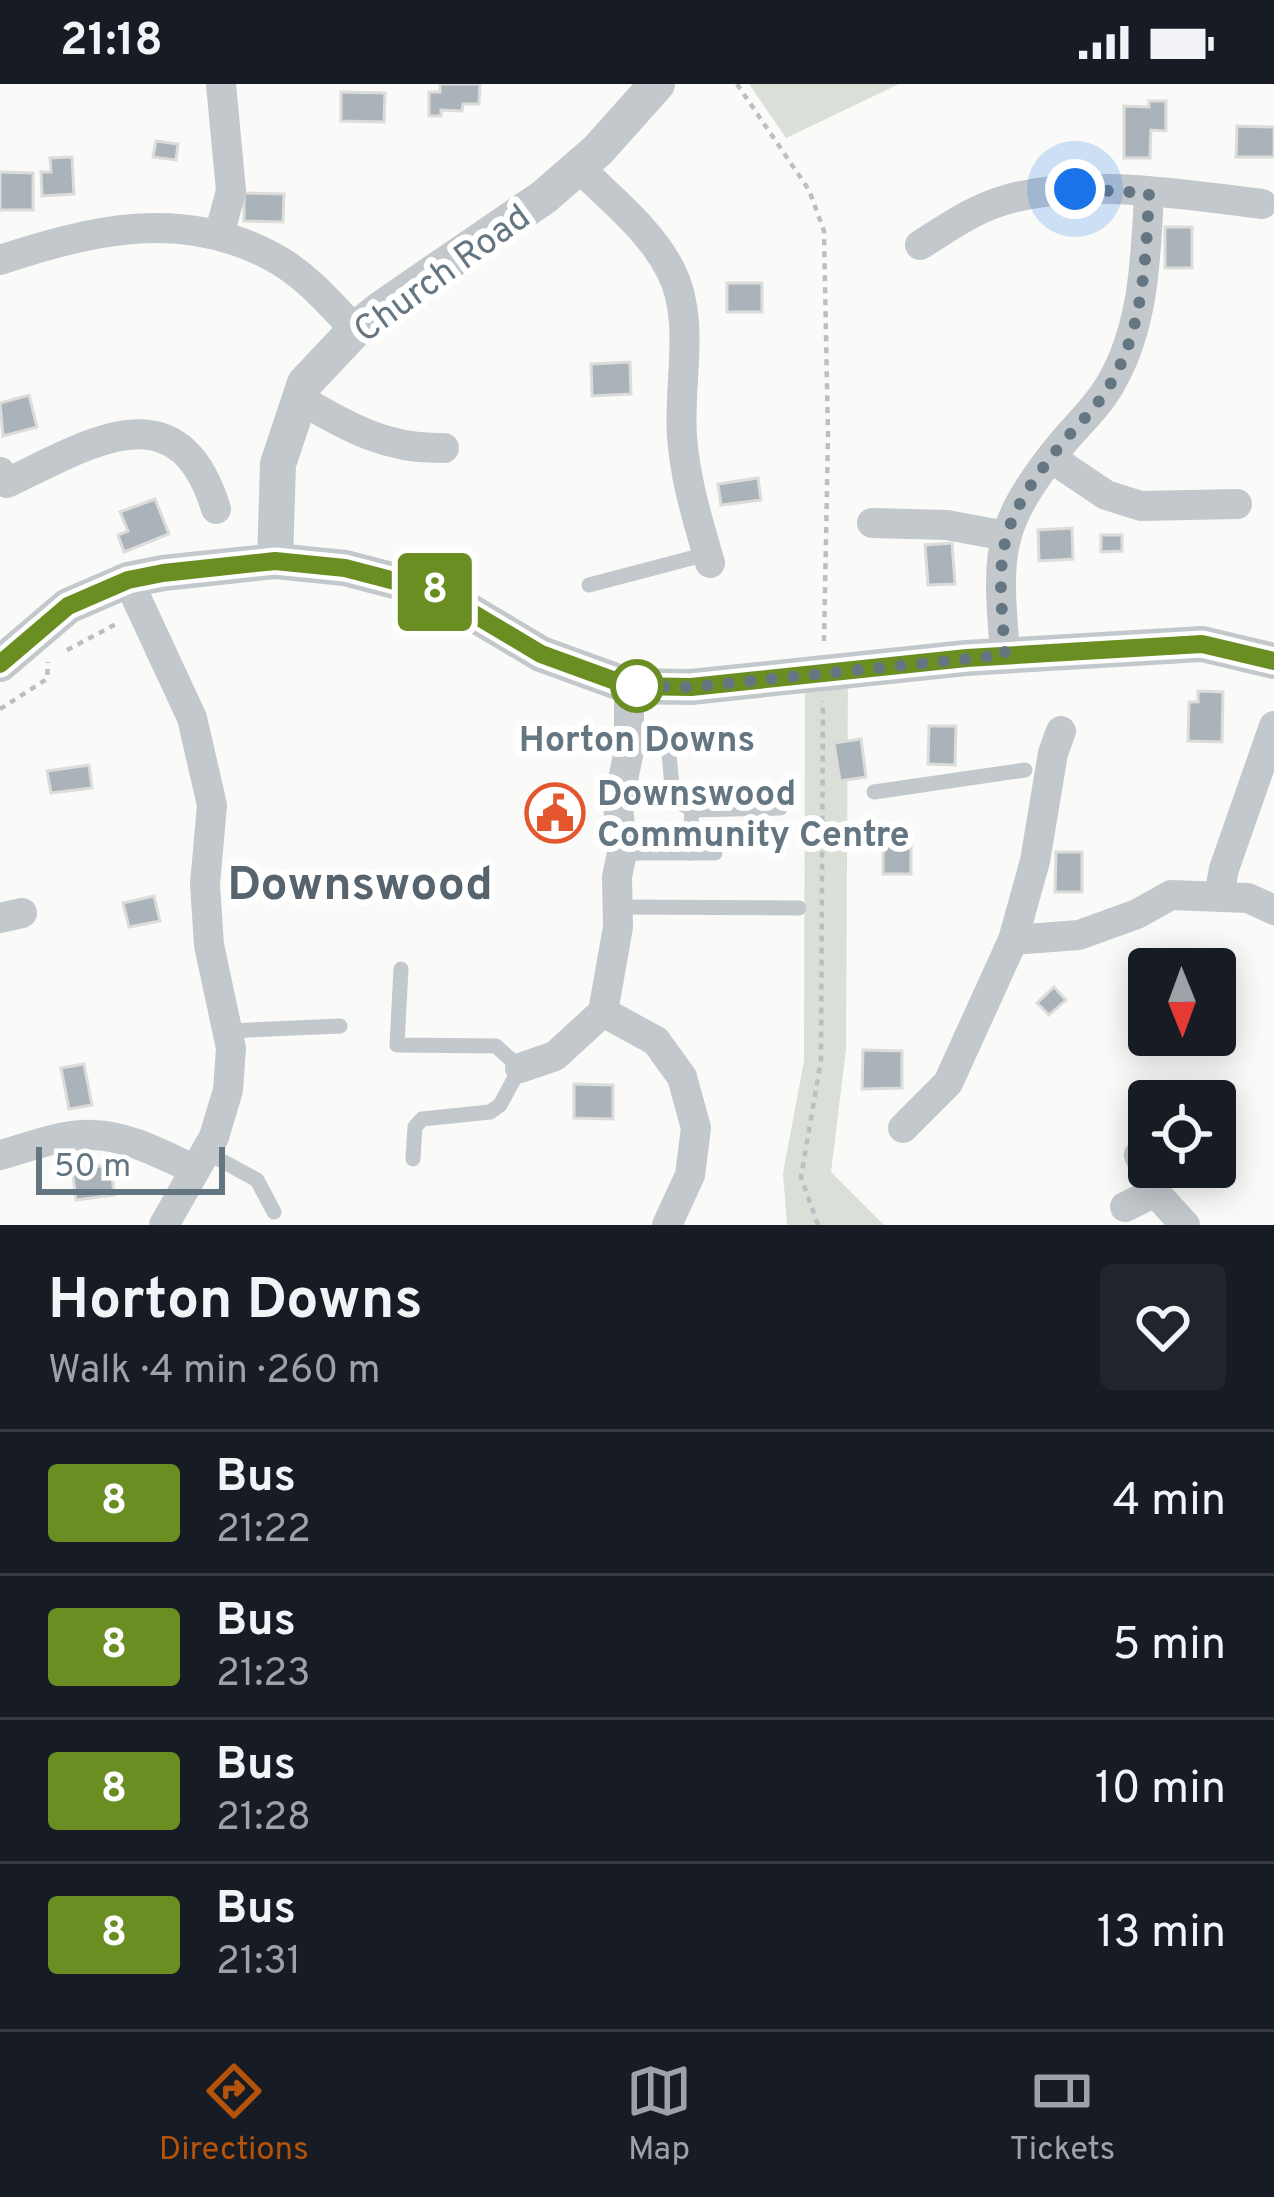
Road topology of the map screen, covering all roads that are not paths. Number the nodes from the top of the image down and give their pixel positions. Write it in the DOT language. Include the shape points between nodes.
graph roads {
  1 [pos="221,84"];
  2 [pos="657,84"];
  3 [pos="579,167"];
  4 [pos="1149,193"];
  5 [pos="1262,204"];
  6 [pos="219,236"];
  7 [pos="920,245"];
  8 [pos="0,260"];
  9 [pos="355,329"];
  10 [pos="301,399"];
  11 [pos="453,449"];
  12 [pos="1051,458"];
  13 [pos="2,481"];
  14 [pos="216,509"];
  15 [pos="1219,514"];
  16 [pos="872,524"];
  17 [pos="1006,536"];
  18 [pos="709,559"];
  19 [pos="275,561"];
  20 [pos="589,585"];
  21 [pos="135,595"];
  22 [pos="1005,655"];
  23 [pos="1274,662"];
  24 [pos="0,664"];
  25 [pos="629,686"];
  26 [pos="1274,726"];
  27 [pos="1061,731"];
  28 [pos="668,742"];
  29 [pos="1037,773"];
  30 [pos="874,792"];
  31 [pos="780,808"];
  32 [pos="692,810"];
  33 [pos="622,853"];
  34 [pos="689,853"];
  35 [pos="715,853"];
  36 [pos="1220,896"];
  37 [pos="618,907"];
  38 [pos="799,908"];
  39 [pos="1274,910"];
  40 [pos="1013,940"];
  41 [pos="401,969"];
  42 [pos="603,1012"];
  43 [pos="340,1026"];
  44 [pos="227,1030"];
  45 [pos="520,1068"];
  46 [pos="903,1128"];
  47 [pos="0,1155"];
  48 [pos="413,1159"];
  49 [pos="199,1160"];
  50 [pos="1153,1188"];
  51 [pos="1155,1192"];
  52 [pos="1125,1207"];
  53 [pos="274,1212"];
  54 [pos="164,1225"];
  55 [pos="667,1225"];
  56 [pos="1185,1225"];
  1 -- 6 [label="street" via="231,177"];
  2 -- 3 [label="street, Church Road"];
  3 -- 9 [label="street, Church Road"];
  3 -- 18 [label="street" via="644,231 672,273 683,313 682,437"];
  4 -- 5 [label="street"];
  4 -- 7 [label="street" via="1034,192 999,202 960,235"];
  4 -- 12 [label="street" via="1132,329 1113,380"];
  6 -- 8 [label="street" via="113,228"];
  6 -- 9 [label="street" via="274,257"];
  9 -- 10 [label="street, Church Road" via="305,383"];
  10 -- 11 [label="street" via="370,438"];
  10 -- 19 [label="street, Church Road" via="278,464"];
  12 -- 15 [label="street" via="1106,495"];
  12 -- 17 [label="street"];
  13 -- 14 [label="street" via="116,434 143,433 183,448"];
  16 -- 17 [label="street"];
  17 -- 22 [label="street"];
  18 -- 20 [label="lane"];
  19 -- 21 [label="street" via="163,573"];
  19 -- 25 [label="street" via="345,568 437,592 541,654"];
  21 -- 24 [label="street" via="68,606"];
  21 -- 44 [label="street" via="192,718 212,805 208,945"];
  22 -- 23 [label="street" via="1202,644"];
  22 -- 25 [label="street" via="691,687"];
  25 -- 33 [label="street" via="629,752 618,803"];
  26 -- 36 [label="street"];
  27 -- 29 [label="street"];
  28 -- 32 [label="lane" via="673,798"];
  29 -- 30 [label="lane"];
  29 -- 40 [label="street" via="1035,861"];
  31 -- 32 [label="lane"];
  32 -- 34 [label="lane"];
  33 -- 34 [label="lane"];
  33 -- 37 [label="street"];
  34 -- 35 [label="lane"];
  36 -- 39 [label="street"];
  36 -- 40 [label="street" via="1171,895 1079,935"];
  37 -- 38 [label="lane"];
  37 -- 42 [label="street"];
  40 -- 46 [label="street" via="959,1093"];
  41 -- 45 [label="lane" via="397,1045 496,1046"];
  42 -- 45 [label="street" via="556,1056"];
  42 -- 55 [label="street" via="656,1041 682,1077 696,1128 690,1175"];
  43 -- 44 [label="lane"];
  44 -- 49 [label="street" via="228,1090"];
  45 -- 48 [label="lane" via="490,1112 422,1119"];
  47 -- 49 [label="street" via="94,1135"];
  49 -- 53 [label="lane" via="257,1180"];
  49 -- 54 [label="street"];
  50 -- 51 [label="street"];
  51 -- 52 [label="street"];
  51 -- 56 [label="street"];
}
